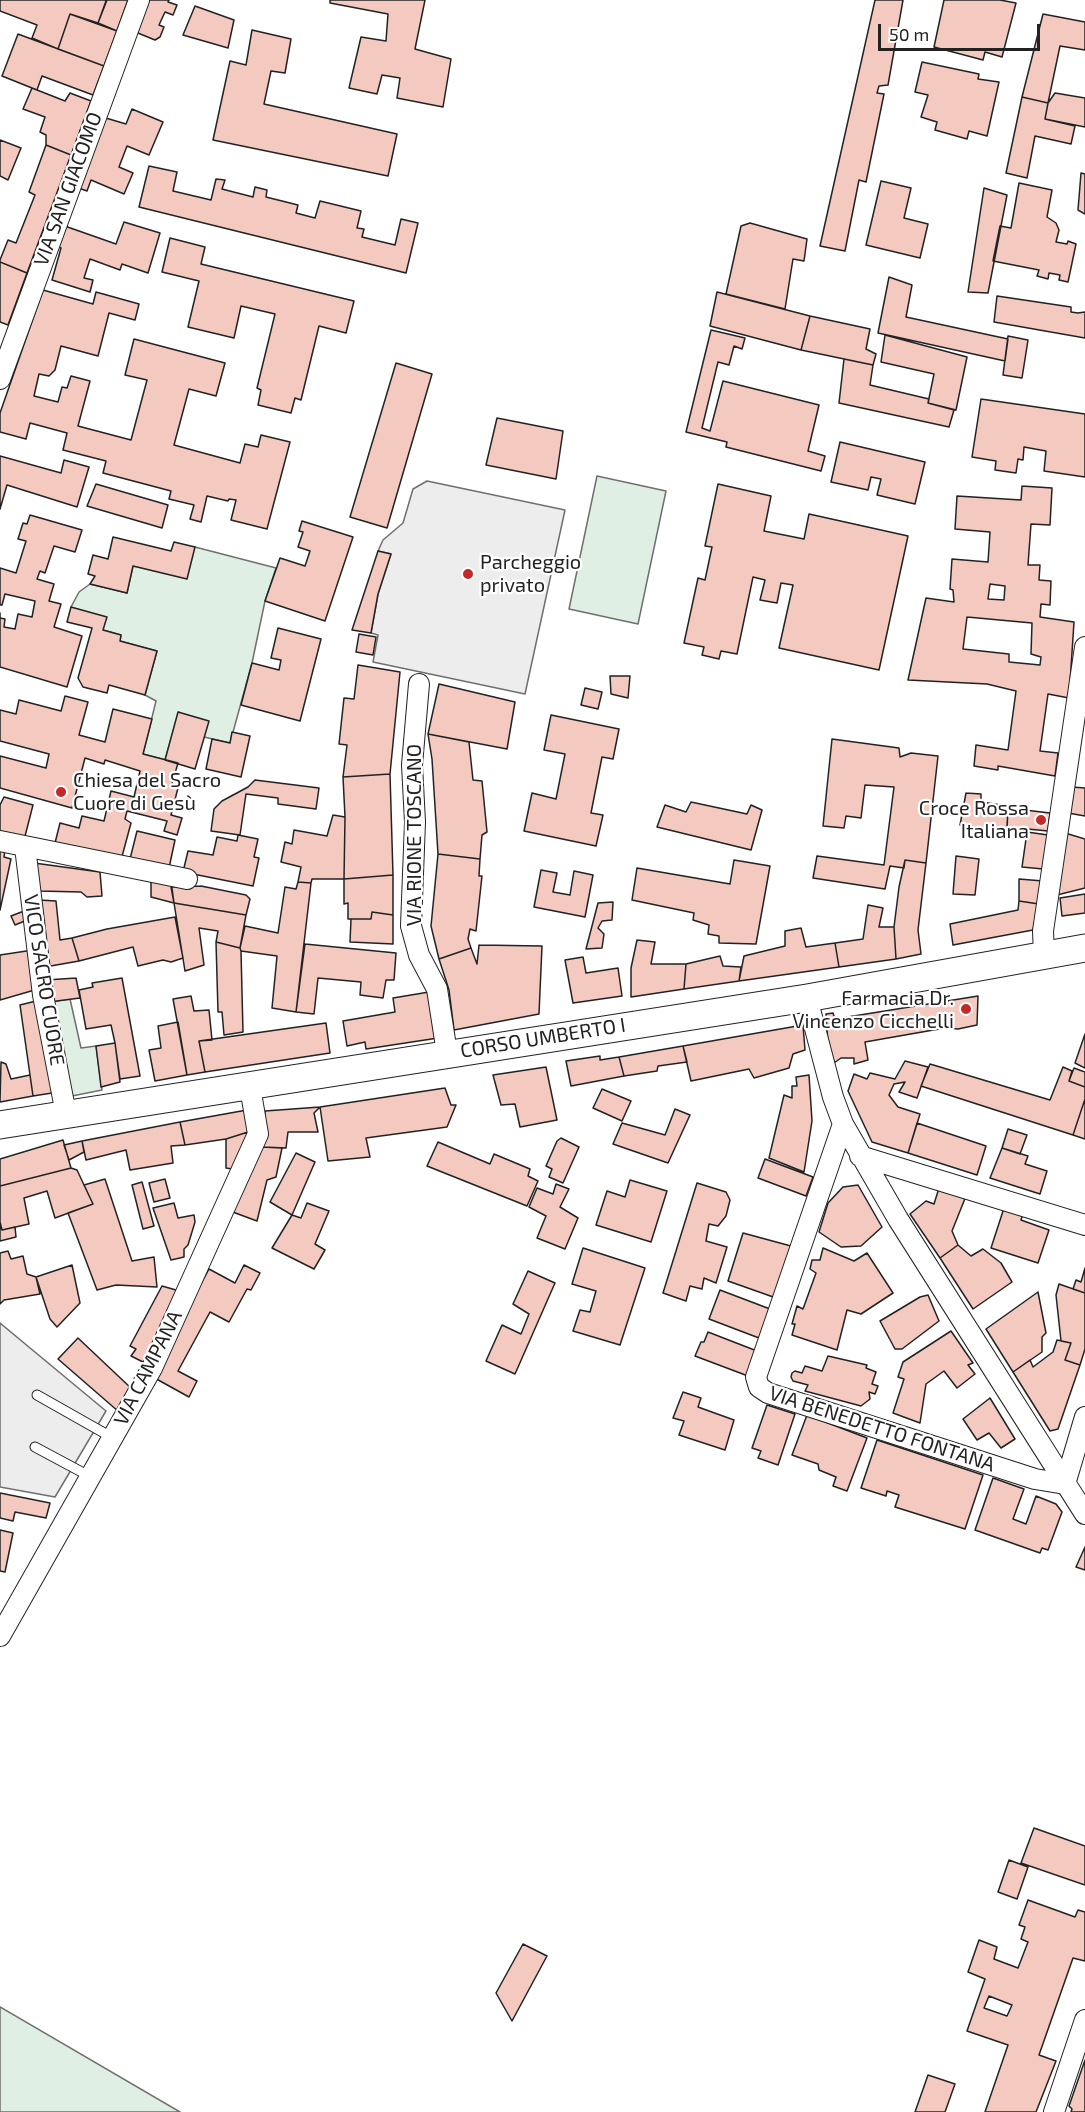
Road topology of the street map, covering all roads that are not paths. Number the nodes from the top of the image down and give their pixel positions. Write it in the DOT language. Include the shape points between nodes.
graph roads {
  1 [pos="139,0"];
  2 [pos="0,379"];
  3 [pos="1085,647"];
  4 [pos="418,684"];
  5 [pos="0,841"];
  6 [pos="25,847"];
  7 [pos="187,879"];
  8 [pos="1085,948"];
  9 [pos="1044,955"];
  10 [pos="807,998"];
  11 [pos="447,1053"];
  12 [pos="250,1086"];
  13 [pos="66,1114"];
  14 [pos="843,1124"];
  15 [pos="0,1125"];
  16 [pos="860,1156"];
  17 [pos="1085,1225"];
  18 [pos="37,1395"];
  19 [pos="1085,1417"];
  20 [pos="113,1438"];
  21 [pos="35,1447"];
  22 [pos="91,1477"];
  23 [pos="1065,1484"];
  24 [pos="1085,1514"];
  25 [pos="0,1636"];
  26 [pos="1085,2020"];
  27 [pos="1054,2112"];
  1 -- 2 [label="street, VIA SAN GIACOMO"];
  3 -- 9 [label="street" via="1043,931"];
  4 -- 11 [label="street, VIA RIONE TOSCANO" via="412,765 415,822 411,926 419,955 437,989"];
  5 -- 6 [label="street"];
  6 -- 7 [label="street"];
  6 -- 13 [label="street, VICO SACRO CUORE" via="43,995"];
  8 -- 9 [label="main road, CORSO UMBERTO I"];
  9 -- 10 [label="main road, CORSO UMBERTO I"];
  10 -- 11 [label="main road, CORSO UMBERTO I"];
  10 -- 14 [label="street"];
  11 -- 12 [label="main road, CORSO UMBERTO I"];
  12 -- 13 [label="main road, CORSO UMBERTO I"];
  12 -- 20 [label="street, VIA CAMPANA" via="258,1134 152,1368"];
  13 -- 15 [label="main road, CORSO UMBERTO I"];
  14 -- 16 [label="street"];
  14 -- 23 [label="street, VIA BENEDETTO FONTANA" via="756,1377 759,1387 1035,1479"];
  16 -- 17 [label="street"];
  16 -- 23 [label="street"];
  18 -- 20 [label="lane"];
  19 -- 23 [label="street"];
  20 -- 22 [label="street, VIA CAMPANA"];
  21 -- 22 [label="lane"];
  22 -- 25 [label="street, VIA CAMPANA"];
  23 -- 24 [label="street"];
  26 -- 27 [label="street"];
}
